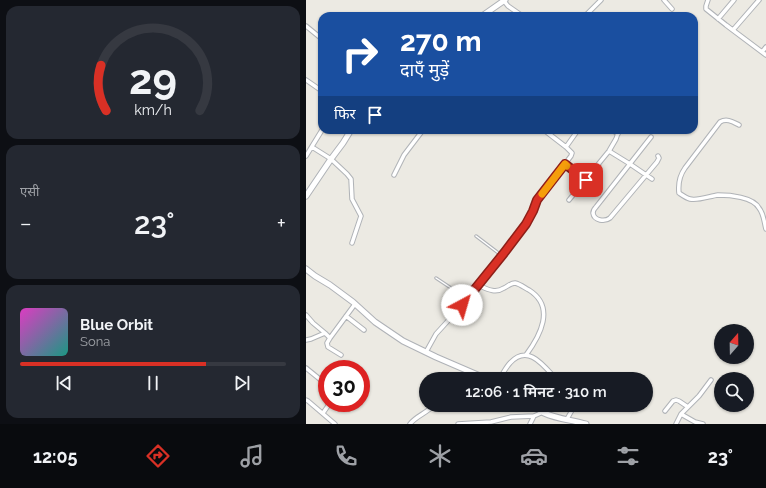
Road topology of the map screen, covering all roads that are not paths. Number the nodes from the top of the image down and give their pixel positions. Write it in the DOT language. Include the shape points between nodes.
graph roads {
  1 [pos="601,0"];
  2 [pos="664,0"];
  3 [pos="708,0"];
  4 [pos="734,0"];
  5 [pos="759,0"];
  6 [pos="501,1"];
  7 [pos="672,9"];
  8 [pos="488,12"];
  9 [pos="518,12"];
  10 [pos="589,12"];
  11 [pos="718,18"];
  12 [pos="306,26"];
  13 [pos="733,30"];
  14 [pos="318,35"];
  15 [pos="766,47"];
  16 [pos="762,52"];
  17 [pos="766,55"];
  18 [pos="306,80"];
  19 [pos="318,88"];
  20 [pos="739,125"];
  21 [pos="320,134"];
  22 [pos="349,134"];
  23 [pos="420,134"];
  24 [pos="549,134"];
  25 [pos="575,134"];
  26 [pos="617,134"];
  27 [pos="651,137"];
  28 [pos="312,146"];
  29 [pos="566,147"];
  30 [pos="609,151"];
  31 [pos="306,156"];
  32 [pos="658,156"];
  33 [pos="330,159"];
  34 [pos="565,164"];
  35 [pos="630,164"];
  36 [pos="394,175"];
  37 [pos="647,175"];
  38 [pos="652,179"];
  39 [pos="586,180"];
  40 [pos="306,196"];
  41 [pos="569,200"];
  42 [pos="766,229"];
  43 [pos="476,236"];
  44 [pos="352,243"];
  45 [pos="502,256"];
  46 [pos="306,269"];
  47 [pos="436,278"];
  48 [pos="478,285"];
  49 [pos="467,298"];
  50 [pos="355,304"];
  51 [pos="306,315"];
  52 [pos="346,316"];
  53 [pos="364,330"];
  54 [pos="325,333"];
  55 [pos="330,338"];
  56 [pos="306,340"];
  57 [pos="426,352"];
  58 [pos="342,355"];
  59 [pos="526,355"];
  60 [pos="306,368"];
  61 [pos="471,372"];
  62 [pos="504,372"];
  63 [pos="549,372"];
  64 [pos="318,378"];
  65 [pos="711,380"];
  66 [pos="306,400"];
  67 [pos="688,407"];
  68 [pos="666,411"];
  69 [pos="426,412"];
  70 [pos="543,412"];
  71 [pos="571,412"];
  72 [pos="323,414"];
  73 [pos="681,414"];
  74 [pos="534,416"];
  75 [pos="567,419"];
  76 [pos="335,424"];
  77 [pos="410,424"];
  78 [pos="458,424"];
  79 [pos="530,424"];
  80 [pos="586,424"];
  81 [pos="676,424"];
  82 [pos="703,424"];
  1 -- 10 [label="street"];
  2 -- 7 [label="street"];
  3 -- 11 [label="street" via="706,9"];
  4 -- 11 [label="street"];
  5 -- 13 [label="street"];
  6 -- 8 [label="street"];
  6 -- 9 [label="street"];
  11 -- 13 [label="street"];
  12 -- 14 [label="street"];
  13 -- 16 [label="street"];
  15 -- 16 [label="street"];
  16 -- 17 [label="street"];
  18 -- 19 [label="street"];
  20 -- 42 [label="street" via="728,120 720,122 682,173 679,193 694,200 718,195 753,201 763,214"];
  21 -- 28 [label="street"];
  22 -- 33 [label="street"];
  23 -- 36 [label="street" via="404,155"];
  24 -- 29 [label="street"];
  25 -- 29 [label="street"];
  26 -- 30 [label="street"];
  27 -- 35 [label="street"];
  28 -- 31 [label="street"];
  28 -- 33 [label="street"];
  29 -- 34 [label="street" via="572,153"];
  30 -- 35 [label="street"];
  30 -- 39 [label="street"];
  32 -- 37 [label="street" via="657,162"];
  33 -- 40 [label="street"];
  33 -- 44 [label="street" via="350,178 352,199 361,216"];
  34 -- 39 [label="street"];
  34 -- 45 [label="street" via="537,200 530,218"];
  35 -- 37 [label="street"];
  35 -- 37 [label="street" via="593,211 600,220 610,218"];
  37 -- 38 [label="street"];
  39 -- 41 [label="street"];
  43 -- 45 [label="lane"];
  45 -- 48 [label="street"];
  46 -- 50 [label="street"];
  47 -- 49 [label="lane"];
  48 -- 49 [label="street"];
  48 -- 59 [label="street" via="498,291 515,283 536,295 543,306 543,322 541,331"];
  49 -- 57 [label="street" via="436,334"];
  50 -- 52 [label="street"];
  50 -- 57 [label="street" via="388,331"];
  51 -- 54 [label="street"];
  52 -- 53 [label="street"];
  52 -- 55 [label="street"];
  54 -- 55 [label="street"];
  54 -- 56 [label="street"];
  55 -- 58 [label="street" via="328,347"];
  57 -- 61 [label="street"];
  59 -- 62 [label="street" via="516,357"];
  59 -- 63 [label="street" via="538,360"];
  60 -- 64 [label="street"];
  65 -- 67 [label="street"];
  66 -- 72 [label="street"];
  67 -- 68 [label="street" via="676,400"];
  67 -- 73 [label="street"];
  69 -- 77 [label="street"];
  70 -- 74 [label="street"];
  70 -- 75 [label="street"];
  71 -- 75 [label="street"];
  72 -- 76 [label="street"];
  73 -- 81 [label="street"];
  73 -- 82 [label="street"];
  74 -- 78 [label="street"];
  74 -- 79 [label="street"];
  75 -- 80 [label="street"];
}
